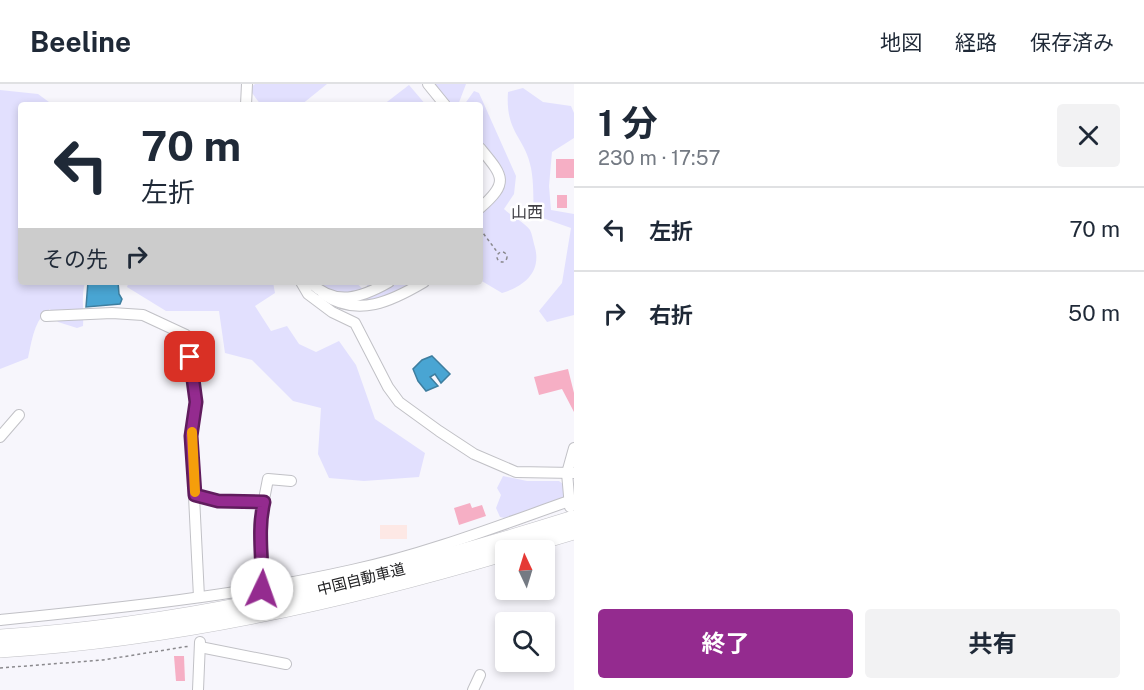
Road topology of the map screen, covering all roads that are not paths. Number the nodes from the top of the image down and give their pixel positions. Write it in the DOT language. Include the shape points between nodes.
graph roads {
  1 [pos="247,84"];
  2 [pos="428,84"];
  3 [pos="246,102"];
  4 [pos="443,102"];
  5 [pos="483,152"];
  6 [pos="483,204"];
  7 [pos="303,285"];
  8 [pos="313,285"];
  9 [pos="383,285"];
  10 [pos="418,285"];
  11 [pos="323,294"];
  12 [pos="46,316"];
  13 [pos="19,415"];
  14 [pos="0,437"];
  15 [pos="574,448"];
  16 [pos="570,473"];
  17 [pos="291,481"];
  18 [pos="195,495"];
  19 [pos="264,502"];
  20 [pos="571,509"];
  21 [pos="574,532"];
  22 [pos="547,540"];
  23 [pos="495,556"];
  24 [pos="262,589"];
  25 [pos="199,597"];
  26 [pos="0,620"];
  27 [pos="0,637"];
  28 [pos="0,650"];
  29 [pos="286,664"];
  30 [pos="480,675"];
  31 [pos="198,690"];
  32 [pos="473,690"];
  1 -- 3 [label="street"];
  2 -- 4 [label="street"];
  5 -- 6 [label="street" via="501,175 496,193"];
  7 -- 16 [label="street" via="324,306 355,323 399,402 474,454 516,472"];
  8 -- 11 [label="street"];
  9 -- 11 [label="street" via="360,297"];
  10 -- 11 [label="street" via="377,305 345,305"];
  12 -- 18 [label="street" via="143,315 186,335 196,402 191,436"];
  13 -- 14 [label="street"];
  15 -- 16 [label="street"];
  16 -- 20 [label="street"];
  17 -- 19 [label="street" via="268,479"];
  18 -- 19 [label="street" via="218,501"];
  18 -- 25 [label="street"];
  19 -- 24 [label="street" via="259,525"];
  20 -- 24 [label="street" via="354,570"];
  20 -- 27 [label="highway, 中国自動車道" via="390,572 253,605 101,628"];
  21 -- 22 [label="highway"];
  23 -- 28 [label="highway, 中国自動車道" via="252,618 100,641"];
  24 -- 25 [label="street"];
  25 -- 26 [label="street"];
  29 -- 31 [label="street" via="200,644"];
  30 -- 32 [label="street"];
}
